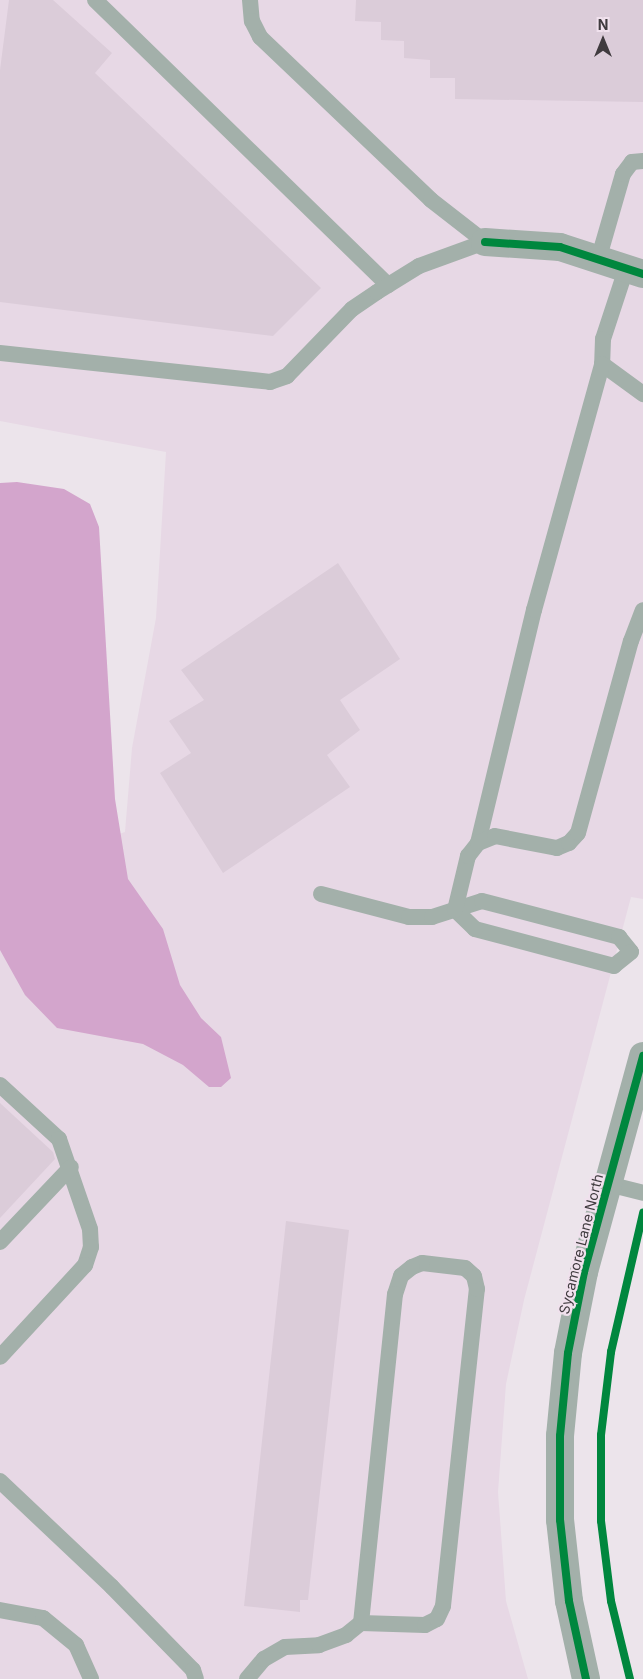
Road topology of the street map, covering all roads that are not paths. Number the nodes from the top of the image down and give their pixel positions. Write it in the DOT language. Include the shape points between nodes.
graph roads {
  1 [pos="95,0"];
  2 [pos="250,0"];
  3 [pos="643,161"];
  4 [pos="485,242"];
  5 [pos="599,257"];
  6 [pos="635,270"];
  7 [pos="388,285"];
  8 [pos="0,353"];
  9 [pos="602,364"];
  10 [pos="643,394"];
  11 [pos="643,610"];
  12 [pos="478,843"];
  13 [pos="321,894"];
  14 [pos="456,910"];
  15 [pos="637,952"];
  16 [pos="643,1056"];
  17 [pos="0,1085"];
  18 [pos="71,1167"];
  19 [pos="608,1184"];
  20 [pos="643,1193"];
  21 [pos="0,1242"];
  22 [pos="0,1357"];
  23 [pos="0,1481"];
  24 [pos="0,1610"];
  25 [pos="361,1623"];
  26 [pos="91,1679"];
  27 [pos="196,1679"];
  28 [pos="247,1679"];
  29 [pos="586,1679"];
  1 -- 7 [label="lane"];
  2 -- 4 [label="lane" via="252,21 260,37 431,200"];
  3 -- 5 [label="lane" via="632,162 623,174"];
  4 -- 5 [label="street" via="560,247"];
  4 -- 7 [label="lane" via="419,266"];
  5 -- 6 [label="street"];
  6 -- 9 [label="lane" via="603,339"];
  7 -- 8 [label="lane" via="352,309 287,376 270,382"];
  9 -- 10 [label="lane"];
  9 -- 12 [label="lane" via="534,610"];
  11 -- 12 [label="lane" via="631,641 578,832 570,844 558,848 495,836"];
  12 -- 14 [label="lane" via="468,856"];
  13 -- 14 [label="lane" via="409,917 432,917"];
  14 -- 15 [label="lane" via="482,901 619,937"];
  14 -- 15 [label="lane" via="475,929 614,966"];
  16 -- 19 [label="street, Sycamore Lane North"];
  17 -- 18 [label="lane" via="59,1139"];
  18 -- 21 [label="lane"];
  18 -- 22 [label="lane" via="90,1229 91,1247 85,1265"];
  19 -- 20 [label="lane"];
  19 -- 29 [label="street, Sycamore Lane North" via="568,1353 560,1436 560,1520 568,1592"];
  23 -- 27 [label="lane" via="112,1587 193,1670"];
  24 -- 26 [label="lane" via="43,1618 76,1645"];
  25 -- 25 [label="lane" via="425,1625 437,1619 442,1606 477,1289 474,1276 465,1268 422,1263 401,1276 395,1294"];
  25 -- 28 [label="lane" via="346,1635 320,1645 285,1647 264,1659"];
}
